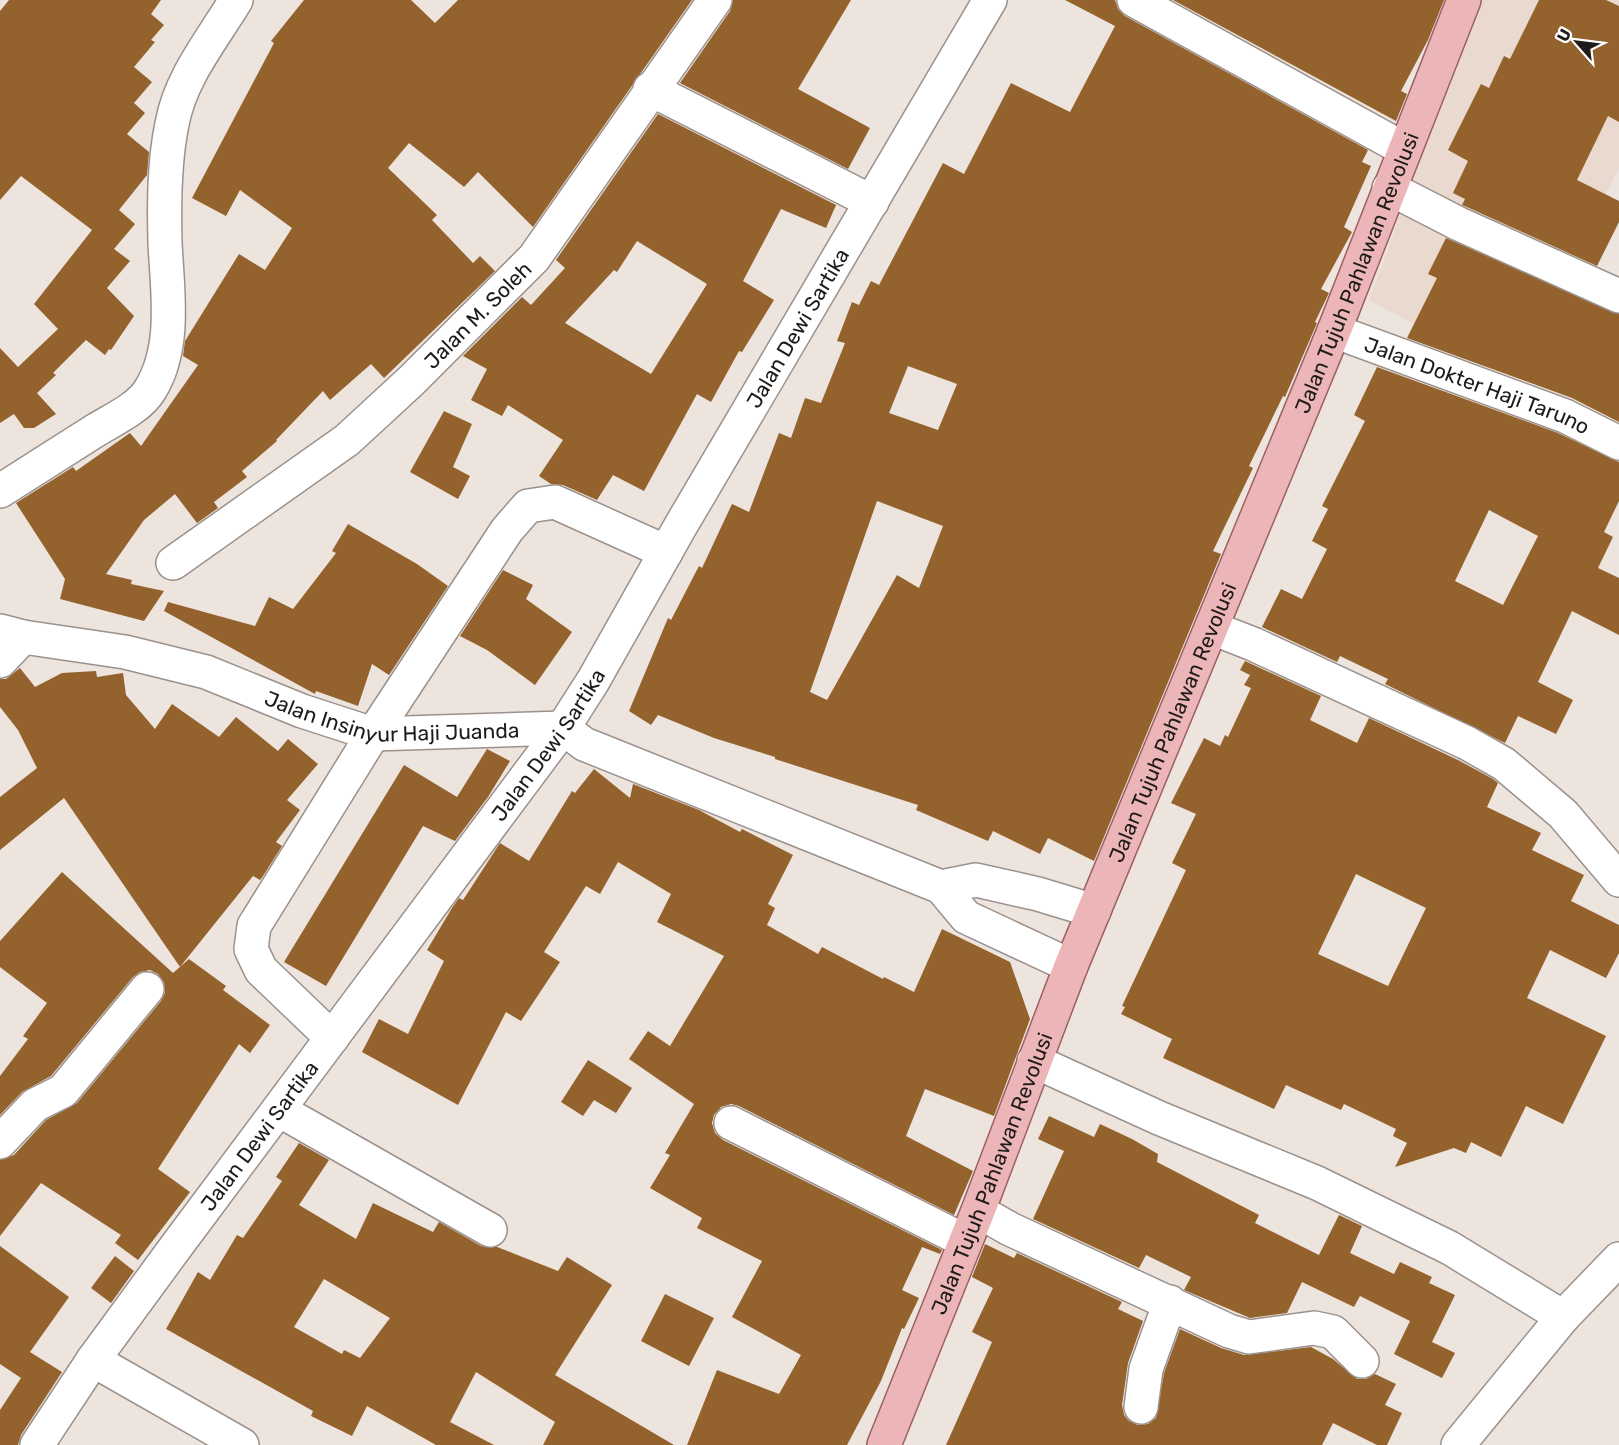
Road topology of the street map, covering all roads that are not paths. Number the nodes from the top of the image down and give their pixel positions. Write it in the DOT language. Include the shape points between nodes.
graph roads {
  1 [pos="236,0"];
  2 [pos="715,0"];
  3 [pos="990,0"];
  4 [pos="1134,0"];
  5 [pos="1464,0"];
  6 [pos="650,89"];
  7 [pos="1404,148"];
  8 [pos="1389,188"];
  9 [pos="872,202"];
  10 [pos="1619,296"];
  11 [pos="1334,331"];
  12 [pos="1619,443"];
  13 [pos="0,491"];
  14 [pos="666,552"];
  15 [pos="173,563"];
  16 [pos="1212,628"];
  17 [pos="11,634"];
  18 [pos="0,661"];
  19 [pos="563,728"];
  20 [pos="373,734"];
  21 [pos="1619,880"];
  22 [pos="940,887"];
  23 [pos="1094,911"];
  24 [pos="1071,966"];
  25 [pos="147,989"];
  26 [pos="332,1038"];
  27 [pos="1034,1061"];
  28 [pos="279,1110"];
  29 [pos="731,1123"];
  30 [pos="0,1142"];
  31 [pos="978,1212"];
  32 [pos="490,1230"];
  33 [pos="965,1241"];
  34 [pos="1619,1259"];
  35 [pos="1170,1302"];
  36 [pos="1563,1317"];
  37 [pos="93,1360"];
  38 [pos="1362,1360"];
  39 [pos="1141,1407"];
  40 [pos="37,1445"];
  41 [pos="242,1445"];
  42 [pos="884,1445"];
  43 [pos="1458,1445"];
  1 -- 13 [label="street" via="188,78 171,126 165,229 168,314 165,347 156,377 140,402"];
  2 -- 6 [label="street, Jalan M. Soleh"];
  3 -- 9 [label="street, Jalan Dewi Sartika"];
  4 -- 7 [label="street"];
  5 -- 7 [label="main road, Jalan Tujuh Pahlawan Revolusi"];
  6 -- 9 [label="street"];
  6 -- 15 [label="street, Jalan M. Soleh" via="534,258 411,381 347,440"];
  7 -- 8 [label="main road, Jalan Tujuh Pahlawan Revolusi"];
  8 -- 10 [label="street"];
  8 -- 11 [label="main road, Jalan Tujuh Pahlawan Revolusi"];
  9 -- 14 [label="street, Jalan Dewi Sartika"];
  11 -- 12 [label="street, Jalan Dokter Haji Taruno" via="1565,416"];
  11 -- 16 [label="main road, Jalan Tujuh Pahlawan Revolusi"];
  14 -- 19 [label="street, Jalan Dewi Sartika"];
  14 -- 20 [label="street" via="555,502 528,506 507,530"];
  16 -- 21 [label="street" via="1467,743 1504,764 1563,814"];
  16 -- 23 [label="main road, Jalan Tujuh Pahlawan Revolusi"];
  17 -- 18 [label="street"];
  17 -- 20 [label="street, Jalan Insinyur Haji Juanda" via="125,652 206,672 302,711"];
  19 -- 20 [label="street, Jalan Insinyur Haji Juanda"];
  19 -- 22 [label="street" via="584,744"];
  19 -- 26 [label="street, Jalan Dewi Sartika"];
  20 -- 26 [label="street" via="254,926 251,949 261,970"];
  22 -- 23 [label="street" via="976,880"];
  22 -- 24 [label="street" via="966,917"];
  23 -- 24 [label="main road, Jalan Tujuh Pahlawan Revolusi"];
  24 -- 27 [label="main road, Jalan Tujuh Pahlawan Revolusi"];
  25 -- 30 [label="street" via="63,1091 34,1106"];
  26 -- 28 [label="street, Jalan Dewi Sartika"];
  27 -- 31 [label="main road, Jalan Tujuh Pahlawan Revolusi"];
  27 -- 36 [label="street" via="1317,1183 1450,1248"];
  28 -- 32 [label="street"];
  28 -- 37 [label="street, Jalan Dewi Sartika"];
  29 -- 33 [label="street"];
  31 -- 33 [label="main road, Jalan Tujuh Pahlawan Revolusi"];
  31 -- 35 [label="street"];
  33 -- 42 [label="main road, Jalan Tujuh Pahlawan Revolusi"];
  34 -- 36 [label="street"];
  35 -- 38 [label="street" via="1229,1331 1249,1336 1314,1328 1333,1332"];
  35 -- 39 [label="street" via="1146,1369"];
  36 -- 43 [label="street"];
  37 -- 40 [label="street, Jalan Dewi Sartika"];
  37 -- 41 [label="street"];
}
